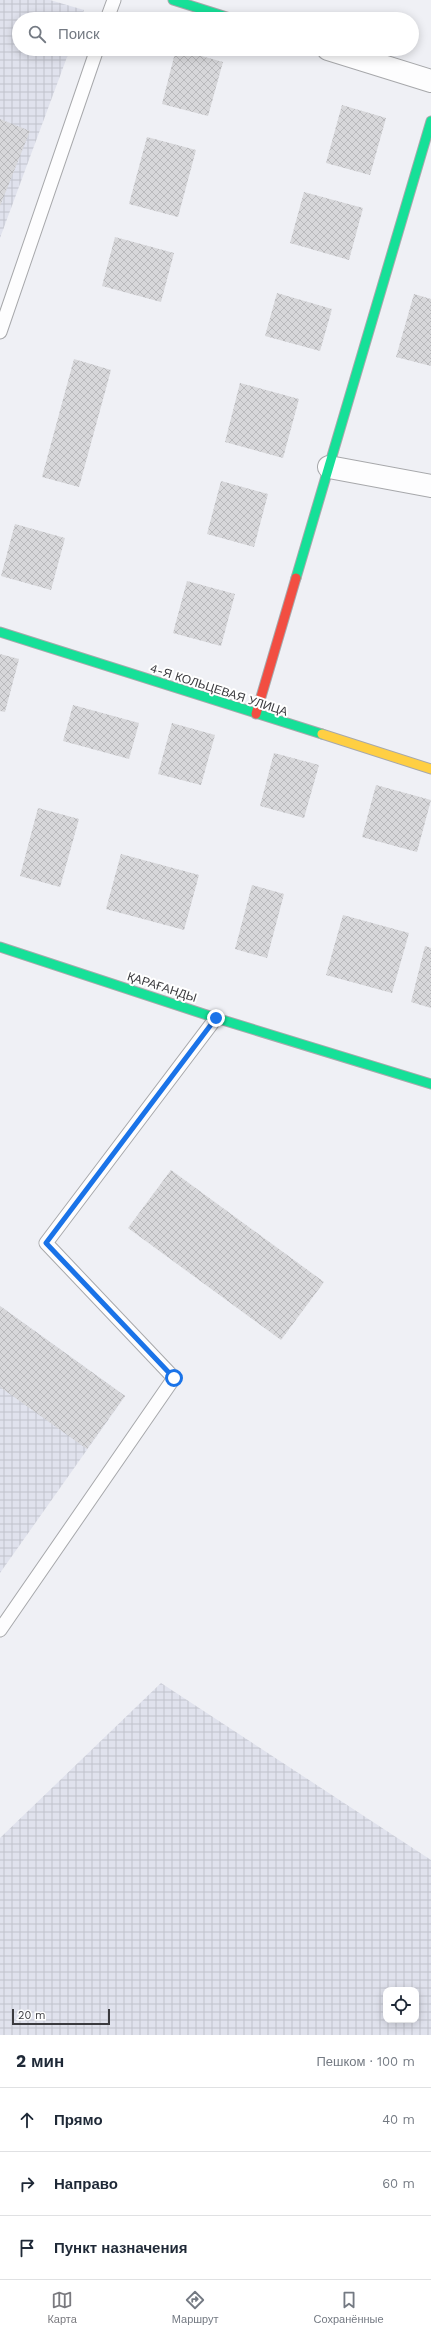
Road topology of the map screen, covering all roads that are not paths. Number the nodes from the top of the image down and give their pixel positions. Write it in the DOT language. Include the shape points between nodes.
graph roads {
  1 [pos="114,0"];
  2 [pos="173,0"];
  3 [pos="110,12"];
  4 [pos="211,12"];
  5 [pos="95,56"];
  6 [pos="351,56"];
  7 [pos="431,81"];
  8 [pos="431,121"];
  9 [pos="0,332"];
  10 [pos="329,467"];
  11 [pos="431,486"];
  12 [pos="0,632"];
  13 [pos="256,714"];
  14 [pos="431,770"];
  15 [pos="0,947"];
  16 [pos="216,1018"];
  17 [pos="431,1084"];
  18 [pos="0,1630"];
  1 -- 3 [label="lane"];
  2 -- 4 [label="street"];
  5 -- 9 [label="lane"];
  6 -- 7 [label="street"];
  8 -- 10 [label="street"];
  10 -- 11 [label="street"];
  10 -- 13 [label="street"];
  12 -- 13 [label="street, 4-Я КОЛЬЦЕВАЯ УЛИЦА"];
  13 -- 14 [label="street, 4-Я КОЛЬЦЕВАЯ УЛИЦА"];
  15 -- 16 [label="street, ҚАРАҒАНДЫ"];
  16 -- 17 [label="street, ҚАРАҒАНДЫ"];
  16 -- 18 [label="lane" via="46,1243 174,1378"];
}
